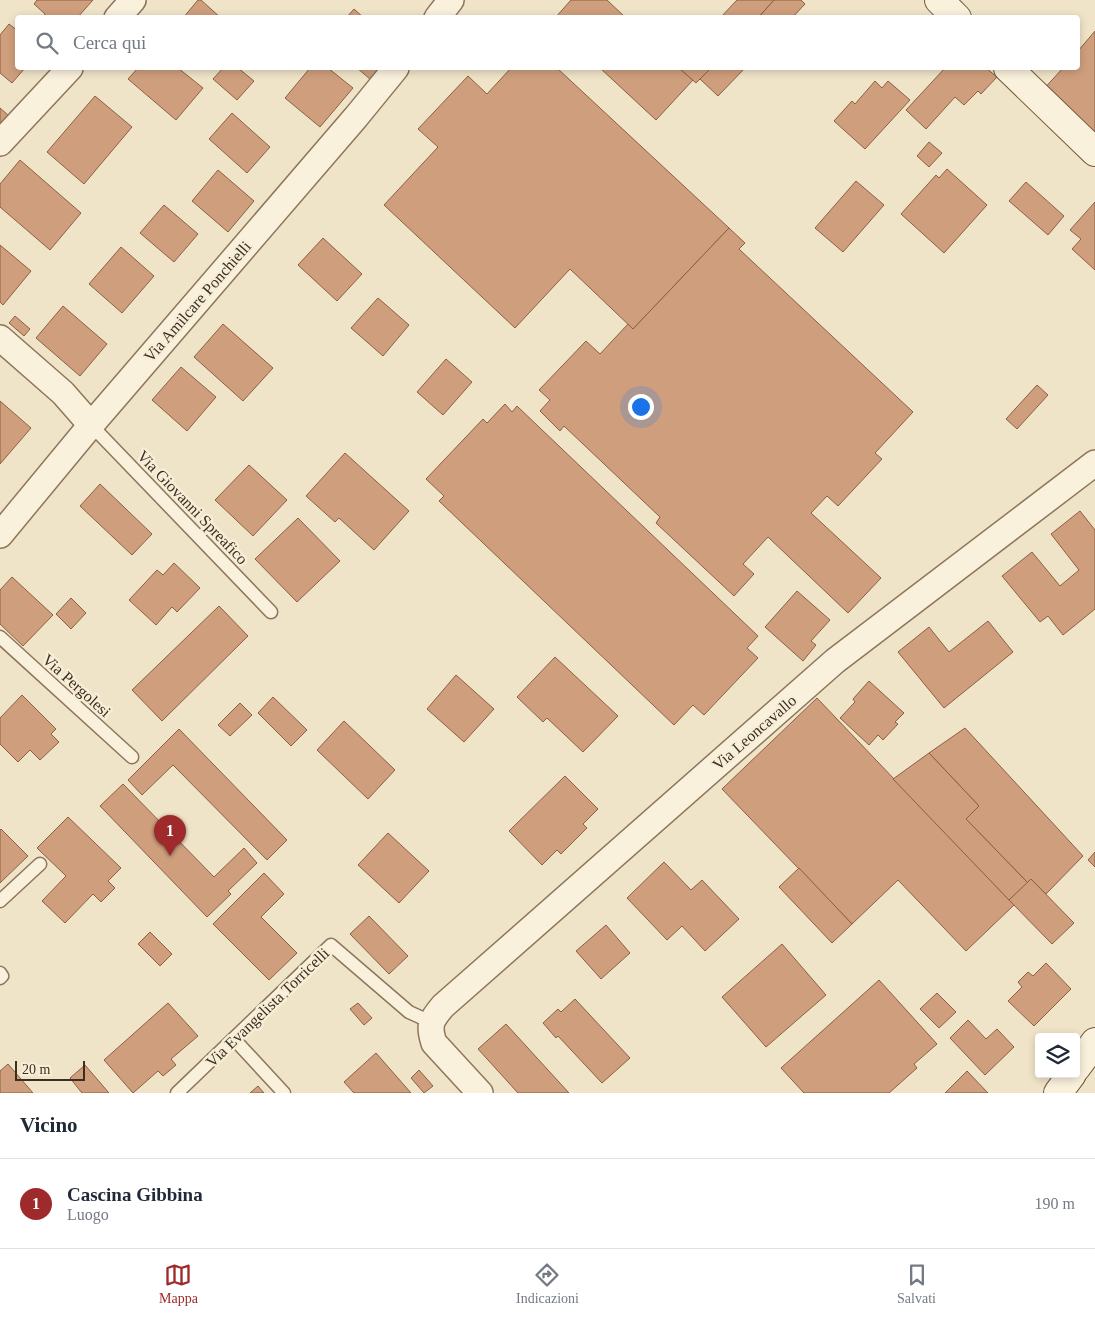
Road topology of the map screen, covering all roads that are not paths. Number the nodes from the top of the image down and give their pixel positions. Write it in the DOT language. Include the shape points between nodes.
graph roads {
  1 [pos="133,0"];
  2 [pos="451,0"];
  3 [pos="939,0"];
  4 [pos="119,15"];
  5 [pos="439,15"];
  6 [pos="954,15"];
  7 [pos="68,70"];
  8 [pos="394,70"];
  9 [pos="1010,70"];
  10 [pos="0,143"];
  11 [pos="1095,152"];
  12 [pos="0,338"];
  13 [pos="91,425"];
  14 [pos="1095,463"];
  15 [pos="0,535"];
  16 [pos="271,612"];
  17 [pos="0,638"];
  18 [pos="132,757"];
  19 [pos="40,864"];
  20 [pos="0,901"];
  21 [pos="0,973"];
  22 [pos="0,978"];
  23 [pos="431,1022"];
  24 [pos="234,1039"];
  25 [pos="1095,1042"];
  26 [pos="1080,1063"];
  27 [pos="1069,1078"];
  28 [pos="177,1093"];
  29 [pos="284,1093"];
  30 [pos="480,1093"];
  31 [pos="1058,1093"];
  1 -- 4 [label="street"];
  2 -- 5 [label="street"];
  3 -- 6 [label="street"];
  7 -- 10 [label="street"];
  8 -- 13 [label="street, Via Amilcare Ponchielli"];
  9 -- 11 [label="street"];
  12 -- 13 [label="street" via="63,393"];
  13 -- 15 [label="street, Via Amilcare Ponchielli"];
  13 -- 16 [label="lane, Via Giovanni Spreafico"];
  14 -- 23 [label="street, Via Leoncavallo" via="835,661 451,999"];
  17 -- 18 [label="lane, Via Pergolesi"];
  19 -- 20 [label="lane"];
  21 -- 22 [label="lane"];
  23 -- 24 [label="lane, Via Evangelista Torricelli" via="409,1012 331,945"];
  23 -- 30 [label="street" via="434,1043"];
  24 -- 28 [label="lane, Via Evangelista Torricelli"];
  24 -- 29 [label="lane"];
  25 -- 26 [label="street"];
  27 -- 31 [label="street"];
}
